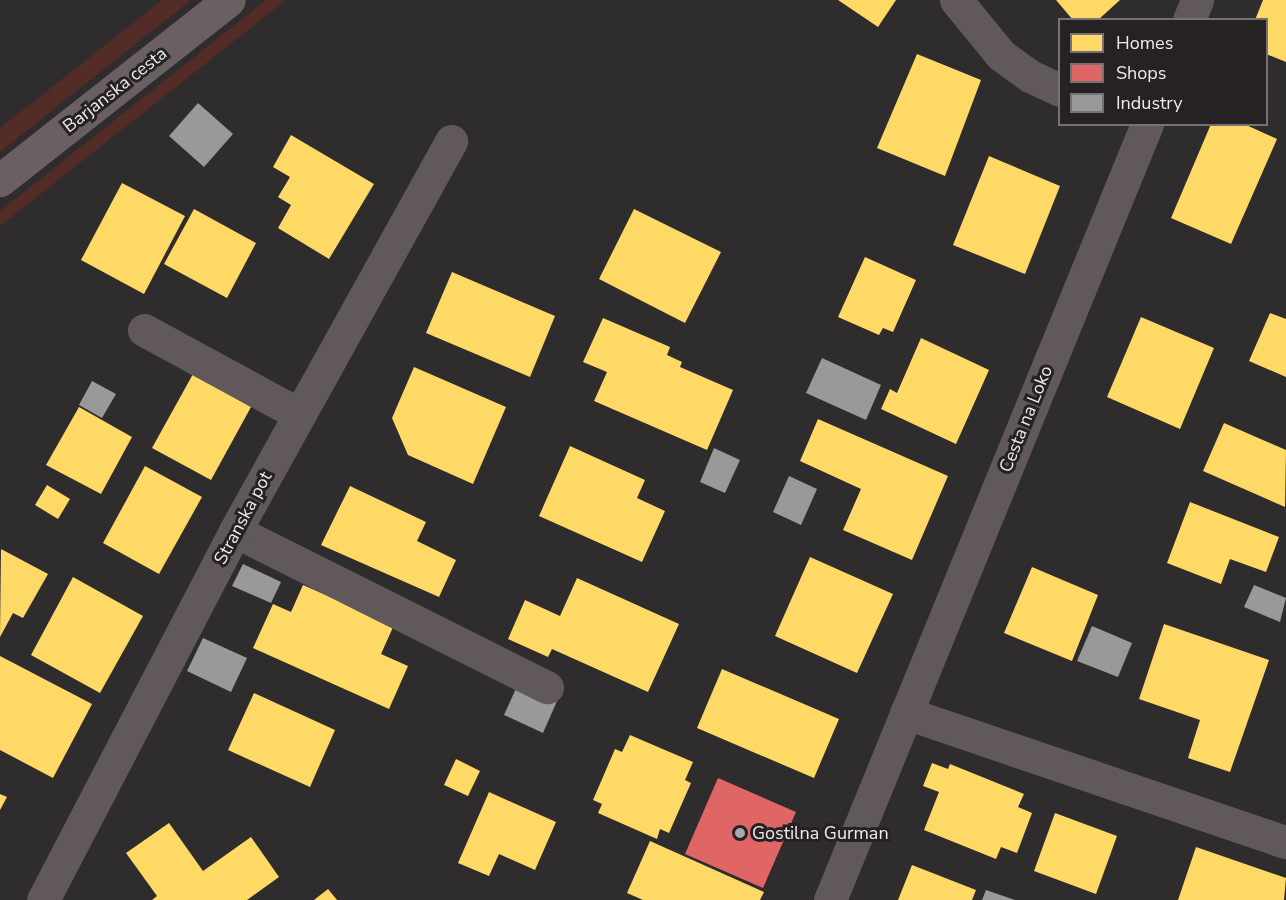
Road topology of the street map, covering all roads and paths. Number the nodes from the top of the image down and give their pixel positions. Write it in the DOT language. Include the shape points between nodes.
graph roads {
  1 [pos="230,0"];
  2 [pos="956,0"];
  3 [pos="1197,0"];
  4 [pos="1190,18"];
  5 [pos="1058,90"];
  6 [pos="1145,126"];
  7 [pos="452,141"];
  8 [pos="0,180"];
  9 [pos="144,330"];
  10 [pos="299,414"];
  11 [pos="235,531"];
  12 [pos="547,687"];
  13 [pos="906,713"];
  14 [pos="1286,842"];
  15 [pos="43,900"];
  16 [pos="830,900"];
  1 -- 8 [label="main road, Barjanska cesta"];
  2 -- 5 [label="street" via="1001,56"];
  3 -- 4 [label="street"];
  6 -- 13 [label="street, Cesta na Loko"];
  7 -- 10 [label="street, Stranska pot"];
  9 -- 10 [label="street"];
  10 -- 11 [label="street, Stranska pot"];
  11 -- 12 [label="street"];
  11 -- 15 [label="street, Stranska pot"];
  13 -- 14 [label="street"];
  13 -- 16 [label="street, Cesta na Loko"];
}
